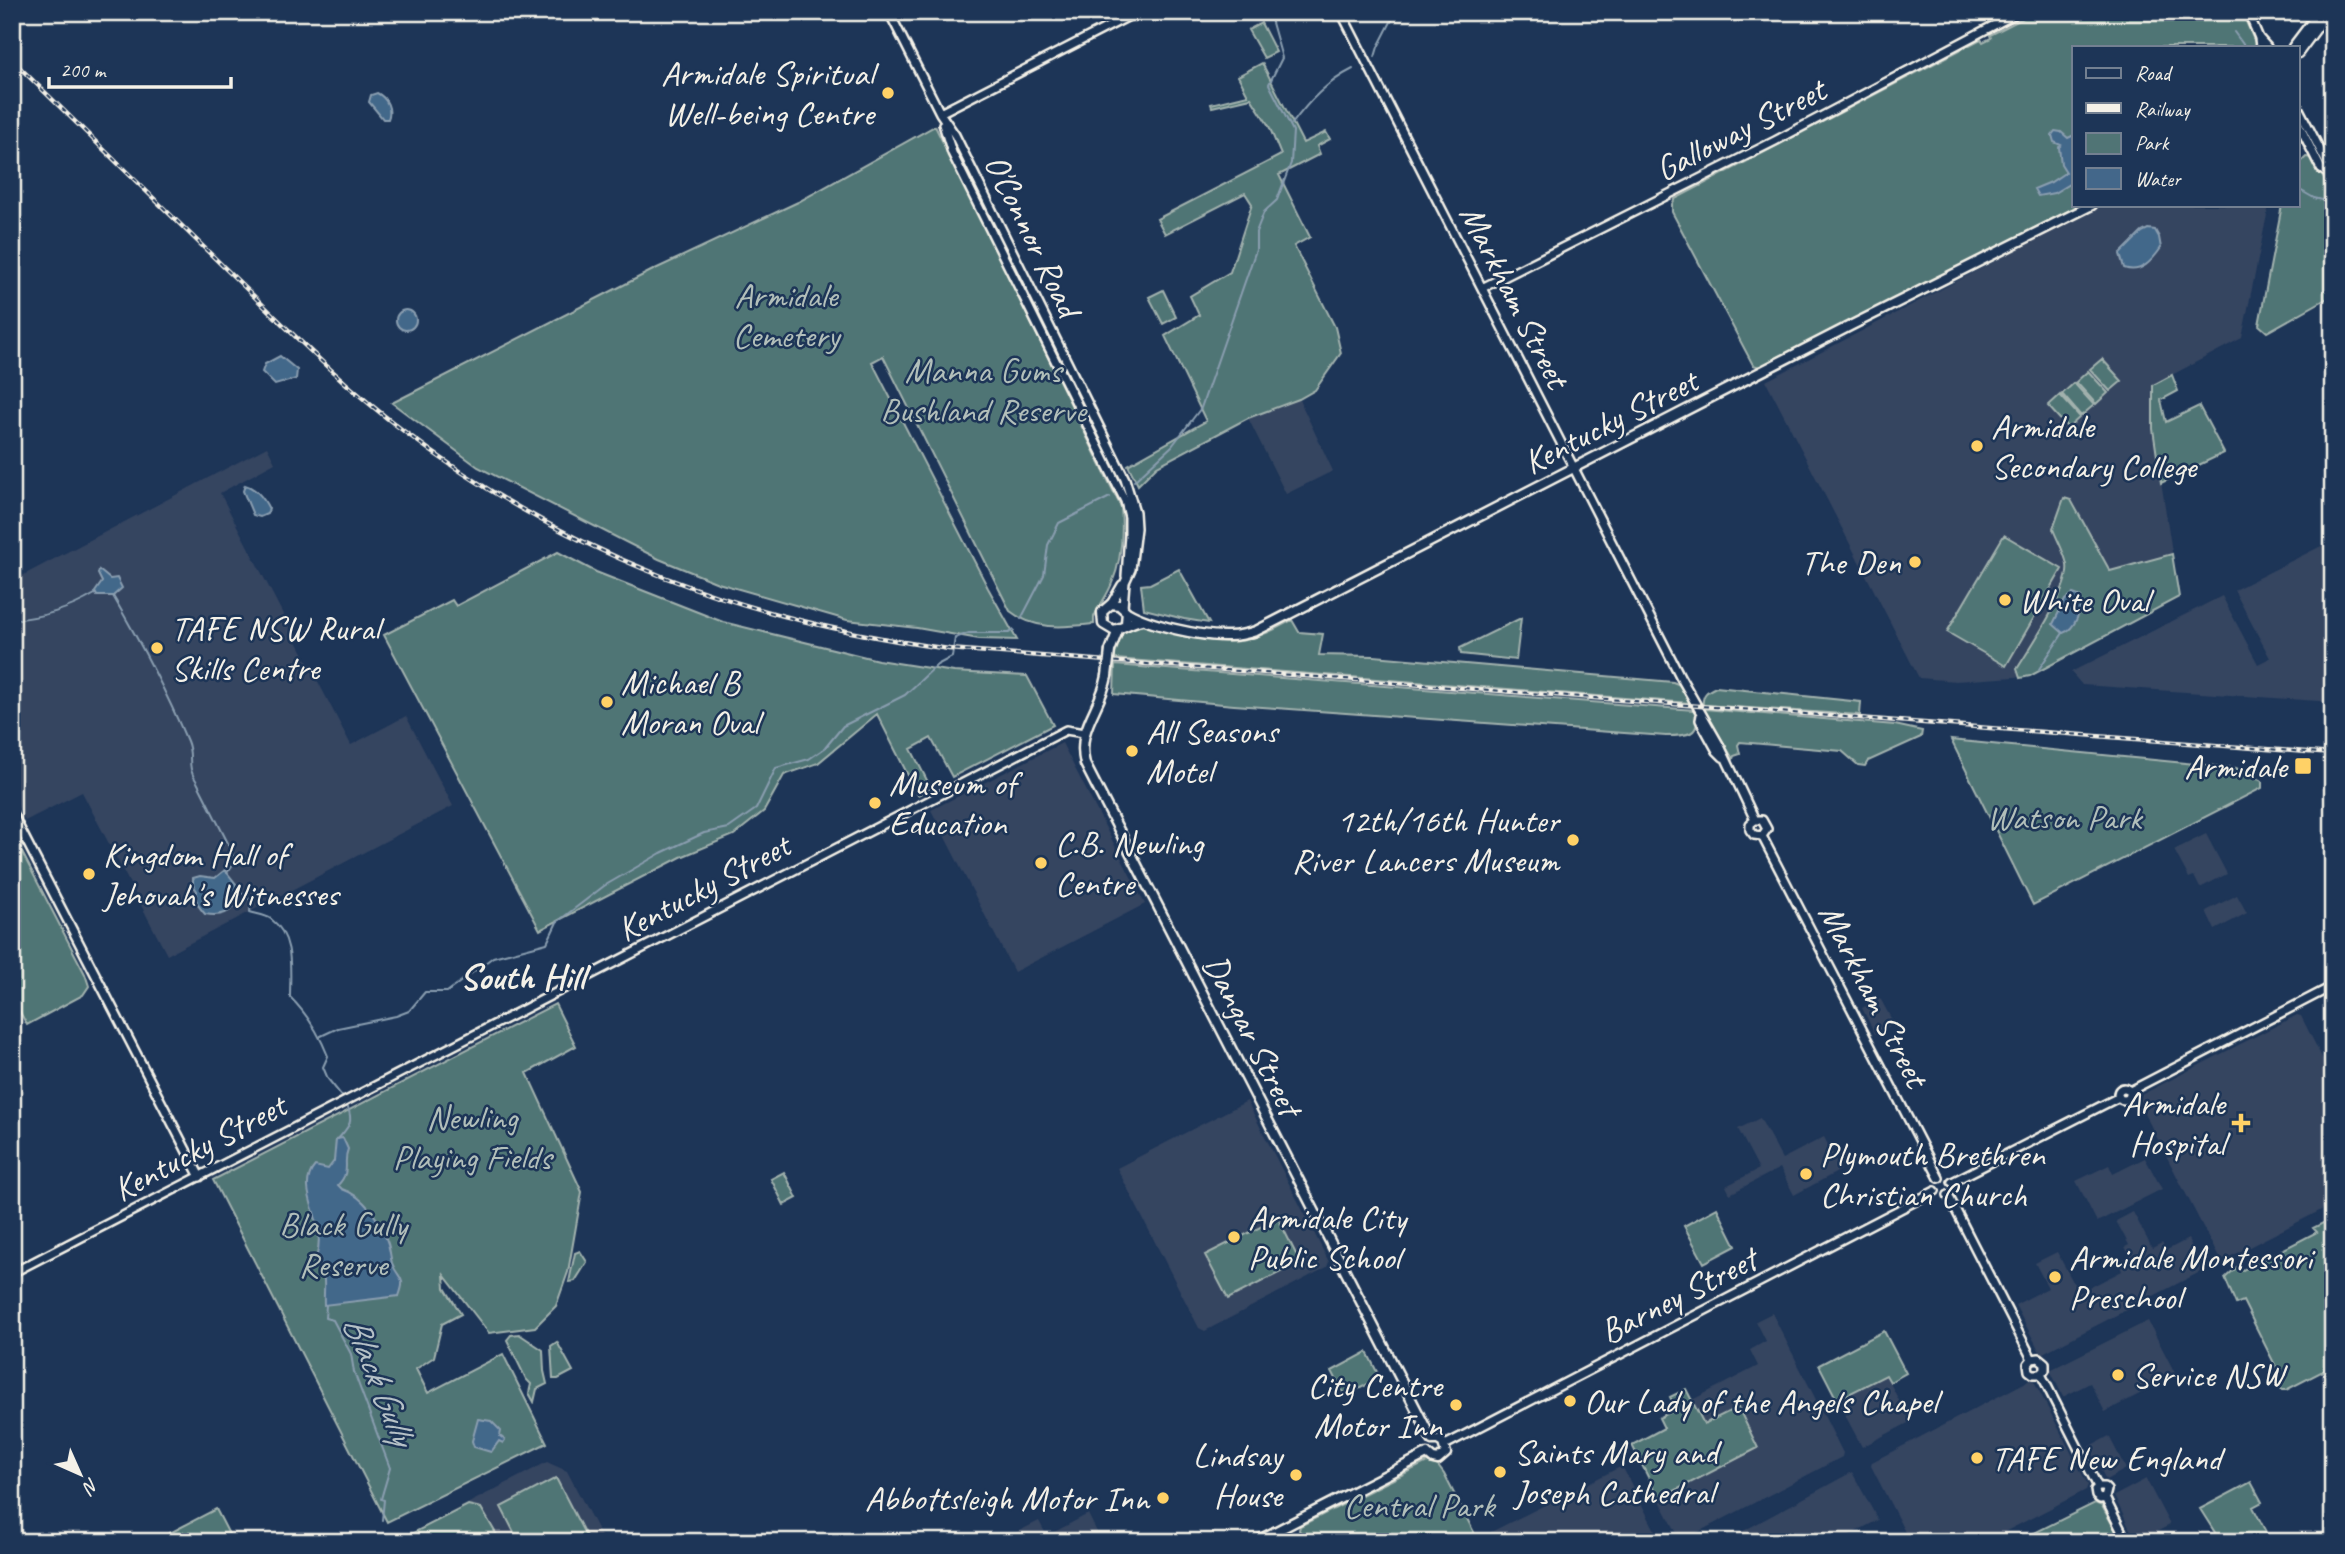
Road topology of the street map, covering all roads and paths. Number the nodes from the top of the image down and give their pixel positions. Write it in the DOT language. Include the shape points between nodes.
graph roads {
  1 [pos="888,12"];
  2 [pos="1138,12"];
  3 [pos="1341,12"];
  4 [pos="2019,12"];
  5 [pos="2248,12"];
  6 [pos="2320,16"];
  7 [pos="2259,38"];
  8 [pos="2260,46"];
  9 [pos="2266,46"];
  10 [pos="2300,47"];
  11 [pos="2300,111"];
  12 [pos="940,113"];
  13 [pos="2300,126"];
  14 [pos="2331,178"];
  15 [pos="2090,206"];
  16 [pos="1482,288"];
  17 [pos="1573,468"];
  18 [pos="1125,579"];
  19 [pos="1111,604"];
  20 [pos="1125,610"];
  21 [pos="1141,620"];
  22 [pos="1126,623"];
  23 [pos="1106,628"];
  24 [pos="1118,630"];
  25 [pos="1110,648"];
  26 [pos="1084,733"];
  27 [pos="12,813"];
  28 [pos="1755,820"];
  29 [pos="1762,836"];
  30 [pos="2333,986"];
  31 [pos="200,1177"];
  32 [pos="1939,1178"];
  33 [pos="1952,1182"];
  34 [pos="1935,1191"];
  35 [pos="1948,1195"];
  36 [pos="12,1273"];
  37 [pos="2032,1359"];
  38 [pos="2041,1374"];
  39 [pos="1432,1440"];
  40 [pos="1445,1445"];
  41 [pos="1427,1454"];
  42 [pos="1255,1542"];
  43 [pos="2127,1542"];
  1 -- 12 [label="street, O'Connor Road"];
  2 -- 12 [label="street"];
  3 -- 16 [label="street, Markham Street"];
  4 -- 16 [label="street, Galloway Street"];
  5 -- 7 [label="street"];
  6 -- 10 [label="main road" via="2318,26"];
  7 -- 8 [label="street"];
  7 -- 9 [label="street"];
  11 -- 14 [label="street"];
  12 -- 18 [label="street, O'Connor Road" via="1125,479 1136,528 1131,569"];
  13 -- 14 [label="street" via="2321,169"];
  15 -- 17 [label="main road, Kentucky Street"];
  16 -- 17 [label="street, Markham Street"];
  17 -- 21 [label="main road, Kentucky Street" via="1256,631 1217,636"];
  17 -- 28 [label="street, Markham Street"];
  18 -- 19 [label="street, O'Connor Road"];
  18 -- 20 [label="street, O'Connor Road"];
  19 -- 20 [label="main road"];
  19 -- 23 [label="main road" via="1102,612"];
  20 -- 21 [label="main road, Kentucky Street"];
  20 -- 22 [label="main road"];
  21 -- 22 [label="main road, Kentucky Street"];
  22 -- 24 [label="main road"];
  23 -- 24 [label="main road"];
  23 -- 25 [label="main road"];
  24 -- 25 [label="main road"];
  25 -- 26 [label="main road, bridge" via="1100,700"];
  26 -- 31 [label="street, Kentucky Street" via="1066,730"];
  26 -- 39 [label="main road, Dangar Street" via="1085,764"];
  27 -- 31 [label="street"];
  28 -- 29 [label="street" via="1766,823"];
  28 -- 29 [label="street" via="1750,830"];
  29 -- 32 [label="street, Markham Street"];
  30 -- 33 [label="street" via="2130,1091 2121,1088 2119,1097"];
  31 -- 36 [label="street, Kentucky Street"];
  32 -- 33 [label="street"];
  32 -- 34 [label="street"];
  33 -- 35 [label="street"];
  34 -- 35 [label="street"];
  34 -- 40 [label="street, Barney Street"];
  35 -- 37 [label="street"];
  37 -- 38 [label="street" via="2029,1371"];
  37 -- 38 [label="street" via="2045,1363"];
  38 -- 43 [label="street" via="2098,1487 2095,1496 2105,1498"];
  39 -- 40 [label="main road"];
  39 -- 41 [label="main road"];
  40 -- 41 [label="main road" via="1441,1459"];
  41 -- 42 [label="main road"];
}
